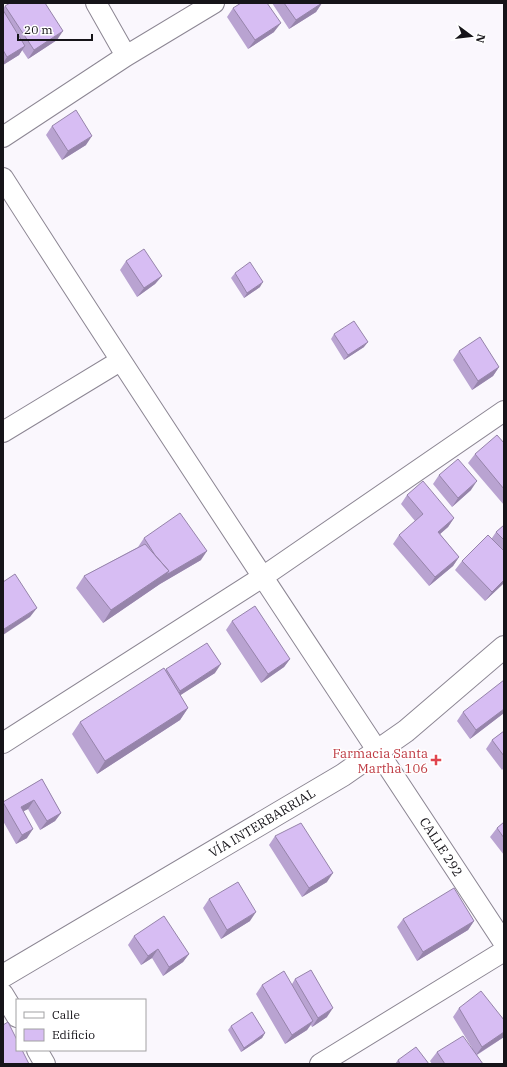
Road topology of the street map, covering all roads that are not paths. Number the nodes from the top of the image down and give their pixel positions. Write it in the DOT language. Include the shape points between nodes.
graph roads {
  1 [pos="96,3"];
  2 [pos="214,3"];
  3 [pos="126,56"];
  4 [pos="3,137"];
  5 [pos="3,178"];
  6 [pos="120,361"];
  7 [pos="504,411"];
  8 [pos="3,432"];
  9 [pos="264,576"];
  10 [pos="504,647"];
  11 [pos="3,743"];
  12 [pos="379,751"];
  13 [pos="504,943"];
  14 [pos="504,952"];
  15 [pos="3,976"];
  16 [pos="3,994"];
  17 [pos="16,1015"];
  18 [pos="38,1051"];
  19 [pos="45,1064"];
  20 [pos="320,1064"];
  1 -- 3 [label="street"];
  2 -- 3 [label="street"];
  3 -- 4 [label="street"];
  5 -- 6 [label="street, CALLE 292"];
  6 -- 8 [label="street"];
  6 -- 9 [label="street, CALLE 292"];
  7 -- 9 [label="street"];
  9 -- 11 [label="street"];
  9 -- 12 [label="street, CALLE 292"];
  10 -- 12 [label="main road, VÍA INTERBARRIAL"];
  12 -- 13 [label="street, CALLE 292"];
  12 -- 15 [label="main road, VÍA INTERBARRIAL" via="344,775"];
  14 -- 20 [label="street"];
  16 -- 17 [label="street"];
  18 -- 19 [label="street"];
}
